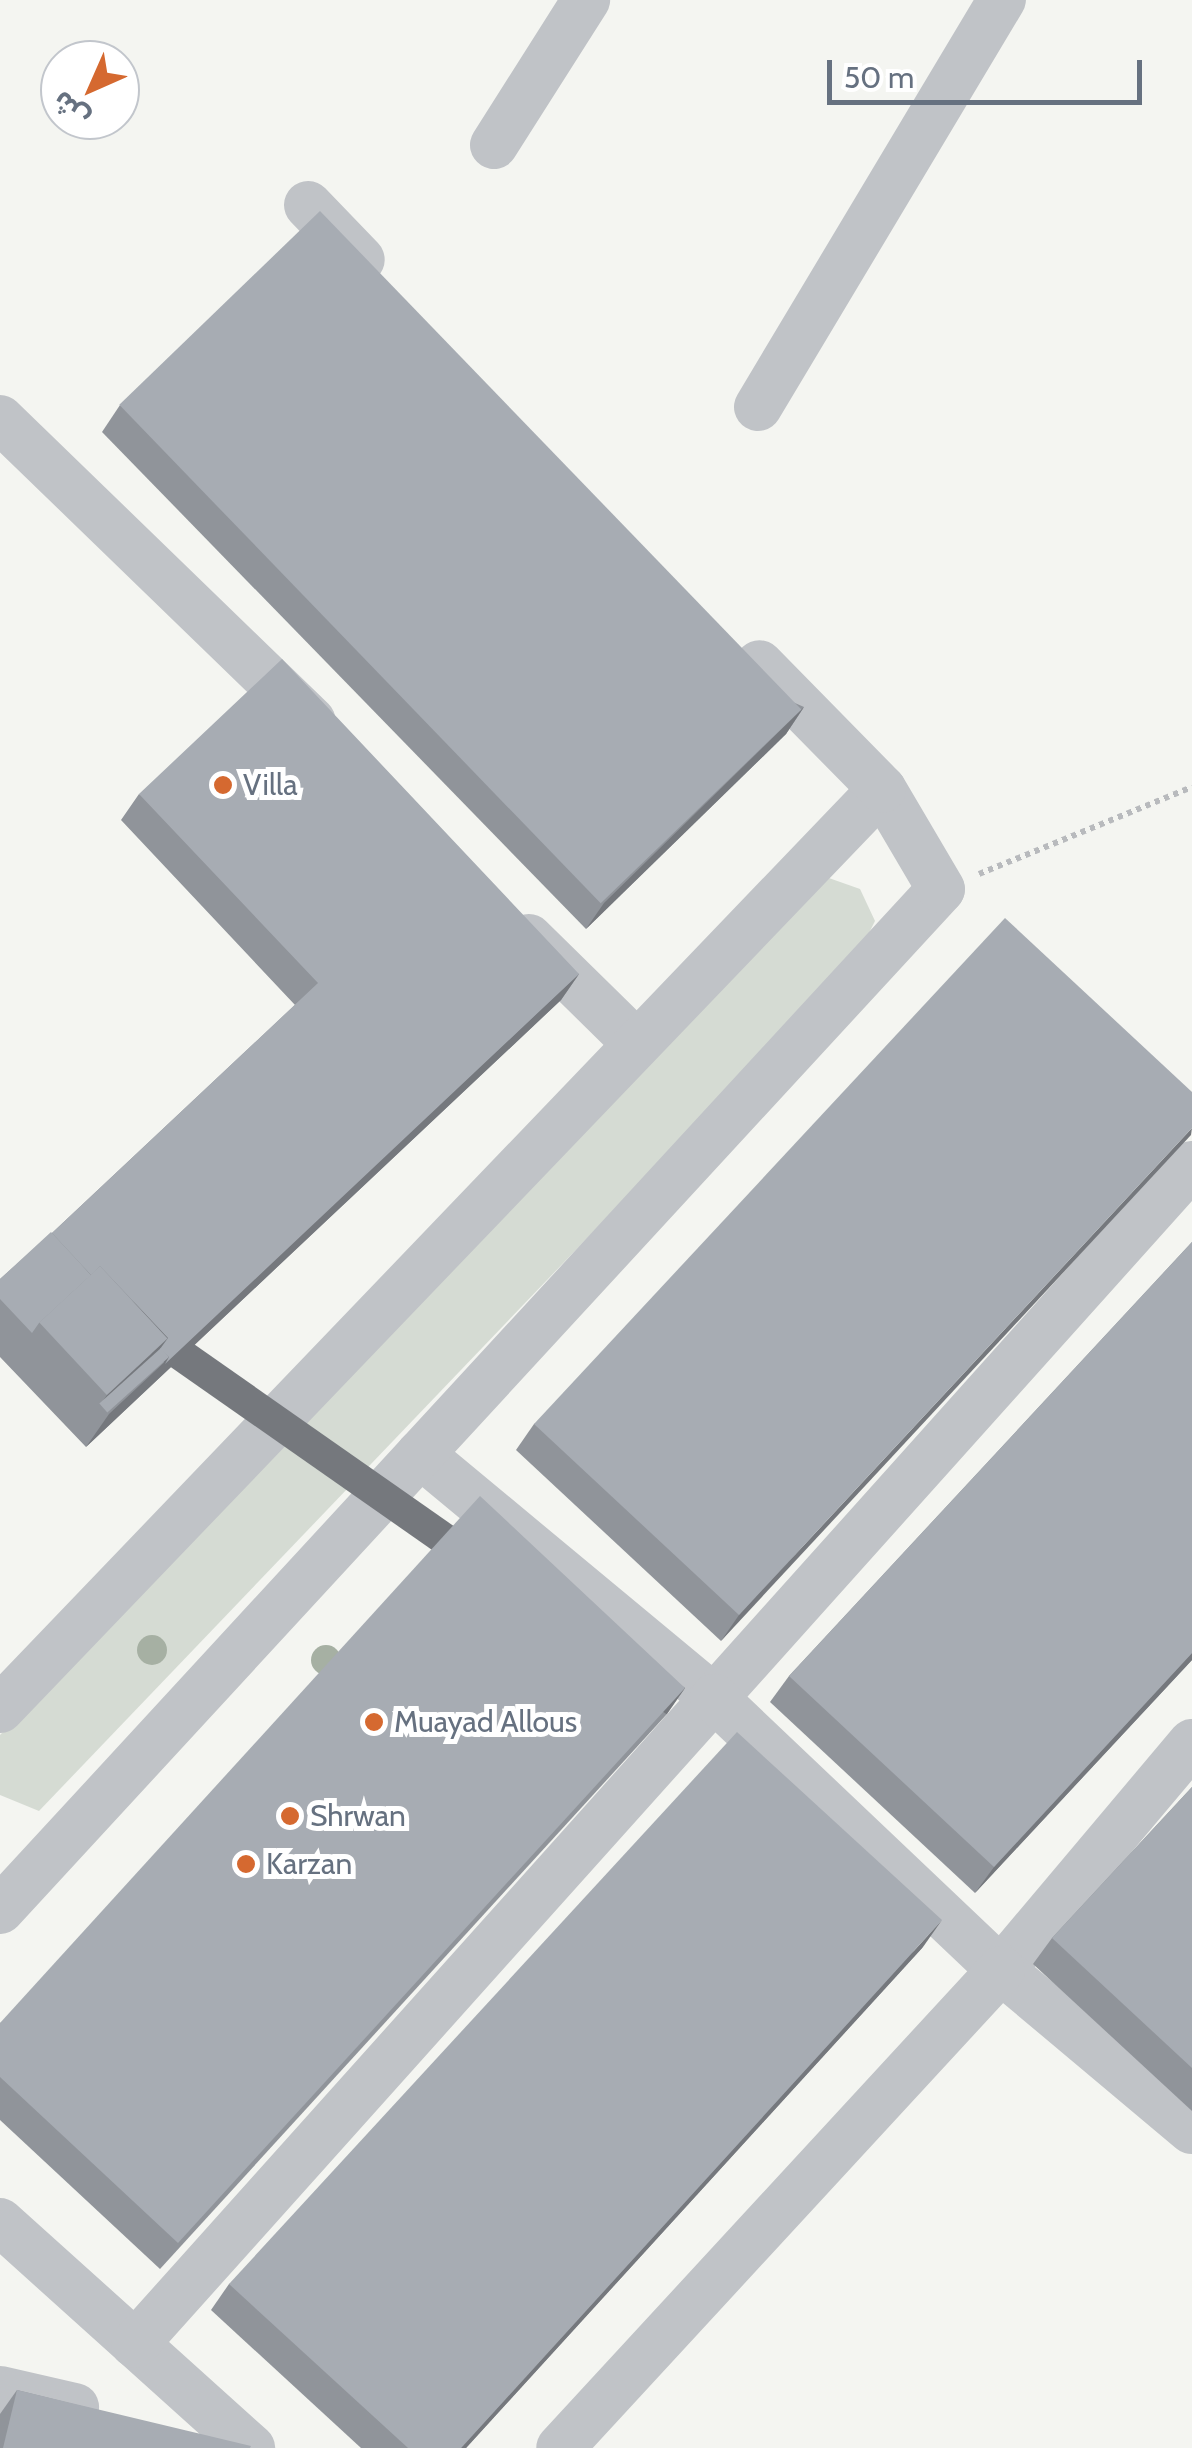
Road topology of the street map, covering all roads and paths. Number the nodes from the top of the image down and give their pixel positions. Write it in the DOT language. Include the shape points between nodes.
graph roads {
  1 [pos="586,0"];
  2 [pos="1002,0"];
  3 [pos="494,146"];
  4 [pos="308,205"];
  5 [pos="392,290"];
  6 [pos="758,407"];
  7 [pos="0,419"];
  8 [pos="728,632"];
  9 [pos="342,752"];
  10 [pos="1192,787"];
  11 [pos="882,789"];
  12 [pos="941,889"];
  13 [pos="496,905"];
  14 [pos="637,1044"];
  15 [pos="1192,1165"];
  16 [pos="420,1454"];
  17 [pos="714,1698"];
  18 [pos="0,1709"];
  19 [pos="1192,1744"];
  20 [pos="0,1910"];
  21 [pos="1001,1970"];
  22 [pos="1192,2130"];
  23 [pos="0,2222"];
  24 [pos="135,2344"];
  25 [pos="0,2390"];
  26 [pos="250,2447"];
  27 [pos="560,2448"];
  1 -- 3 [label="street"];
  2 -- 6 [label="street"];
  4 -- 5 [label="street"];
  7 -- 9 [label="street"];
  8 -- 11 [label="street"];
  10 -- 12 [label="path"];
  11 -- 12 [label="street"];
  11 -- 14 [label="street"];
  12 -- 16 [label="street"];
  13 -- 14 [label="street"];
  14 -- 18 [label="street"];
  15 -- 17 [label="street"];
  16 -- 17 [label="street"];
  16 -- 20 [label="street"];
  17 -- 21 [label="street"];
  17 -- 24 [label="street"];
  19 -- 21 [label="street"];
  21 -- 22 [label="street"];
  21 -- 27 [label="street"];
  23 -- 24 [label="street"];
  24 -- 26 [label="street"];
  25 -- 26 [label="street"];
}
